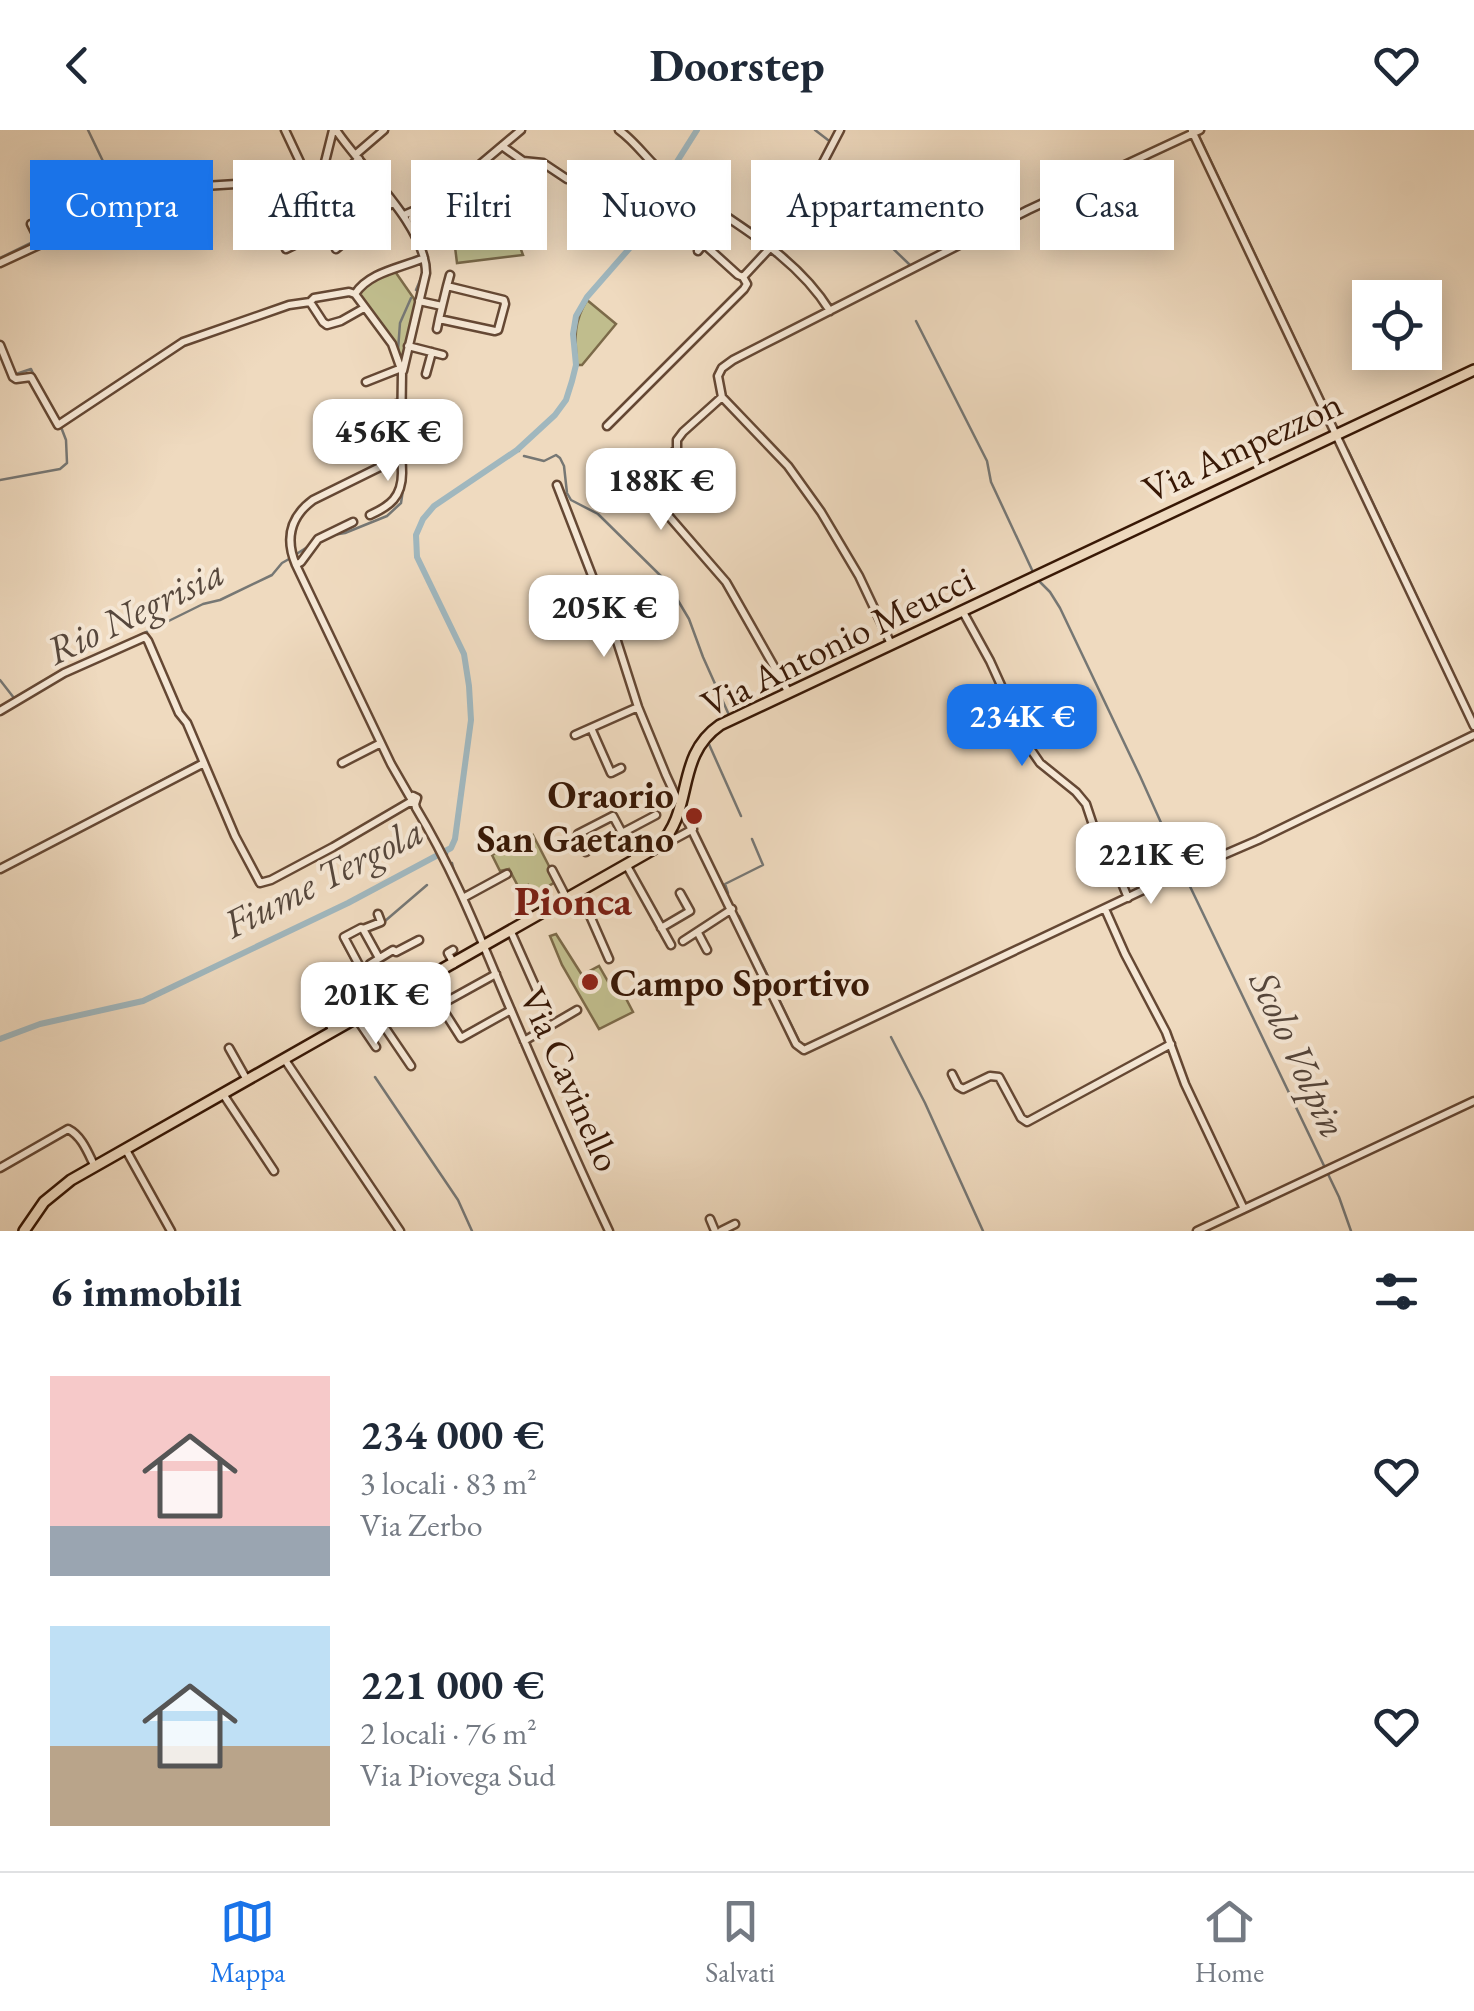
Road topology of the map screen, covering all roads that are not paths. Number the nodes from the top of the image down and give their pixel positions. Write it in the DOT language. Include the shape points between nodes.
graph roads {
  1 [pos="285,130"];
  2 [pos="384,130"];
  3 [pos="619,130"];
  4 [pos="840,130"];
  5 [pos="517,131"];
  6 [pos="1195,131"];
  7 [pos="335,133"];
  8 [pos="502,146"];
  9 [pos="357,157"];
  10 [pos="299,160"];
  11 [pos="327,160"];
  12 [pos="354,160"];
  13 [pos="359,160"];
  14 [pos="824,160"];
  15 [pos="567,178"];
  16 [pos="391,199"];
  17 [pos="393,202"];
  18 [pos="404,215"];
  19 [pos="751,234"];
  20 [pos="30,246"];
  21 [pos="766,250"];
  22 [pos="773,250"];
  23 [pos="698,251"];
  24 [pos="424,258"];
  25 [pos="0,263"];
  26 [pos="450,276"];
  27 [pos="743,277"];
  28 [pos="447,286"];
  29 [pos="356,294"];
  30 [pos="420,299"];
  31 [pos="310,302"];
  32 [pos="442,304"];
  33 [pos="364,308"];
  34 [pos="830,311"];
  35 [pos="439,319"];
  36 [pos="437,329"];
  37 [pos="0,345"];
  38 [pos="408,346"];
  39 [pos="432,352"];
  40 [pos="444,354"];
  41 [pos="401,370"];
  42 [pos="1474,370"];
  43 [pos="426,374"];
  44 [pos="366,382"];
  45 [pos="722,397"];
  46 [pos="402,403"];
  47 [pos="373,409"];
  48 [pos="607,426"];
  49 [pos="1337,435"];
  50 [pos="398,450"];
  51 [pos="392,460"];
  52 [pos="402,471"];
  53 [pos="558,484"];
  54 [pos="370,515"];
  55 [pos="353,522"];
  56 [pos="296,565"];
  57 [pos="1036,577"];
  58 [pos="963,612"];
  59 [pos="891,644"];
  60 [pos="788,693"];
  61 [pos="638,707"];
  62 [pos="0,711"];
  63 [pos="1474,726"];
  64 [pos="591,728"];
  65 [pos="1474,735"];
  66 [pos="575,736"];
  67 [pos="381,743"];
  68 [pos="342,763"];
  69 [pos="204,764"];
  70 [pos="621,768"];
  71 [pos="411,801"];
  72 [pos="681,807"];
  73 [pos="656,815"];
  74 [pos="693,829"];
  75 [pos="622,833"];
  76 [pos="664,841"];
  77 [pos="586,852"];
  78 [pos="632,863"];
  79 [pos="0,870"];
  80 [pos="552,870"];
  81 [pos="507,874"];
  82 [pos="580,893"];
  83 [pos="680,893"];
  84 [pos="464,898"];
  85 [pos="1128,898"];
  86 [pos="568,900"];
  87 [pos="732,909"];
  88 [pos="1105,909"];
  89 [pos="378,914"];
  90 [pos="661,928"];
  91 [pos="363,930"];
  92 [pos="511,932"];
  93 [pos="698,932"];
  94 [pos="419,940"];
  95 [pos="683,942"];
  96 [pos="670,945"];
  97 [pos="484,948"];
  98 [pos="453,950"];
  99 [pos="708,950"];
  100 [pos="379,958"];
  101 [pos="609,959"];
  102 [pos="431,961"];
  103 [pos="454,964"];
  104 [pos="438,973"];
  105 [pos="496,974"];
  106 [pos="426,980"];
  107 [pos="375,981"];
  108 [pos="316,994"];
  109 [pos="386,1002"];
  110 [pos="440,1004"];
  111 [pos="544,1006"];
  112 [pos="373,1010"];
  113 [pos="511,1010"];
  114 [pos="577,1010"];
  115 [pos="357,1019"];
  116 [pos="333,1032"];
  117 [pos="524,1041"];
  118 [pos="1171,1044"];
  119 [pos="376,1047"];
  120 [pos="229,1048"];
  121 [pos="284,1060"];
  122 [pos="411,1066"];
  123 [pos="952,1074"];
  124 [pos="247,1081"];
  125 [pos="223,1094"];
  126 [pos="1474,1101"];
  127 [pos="126,1150"];
  128 [pos="95,1167"];
  129 [pos="0,1168"];
  130 [pos="274,1171"];
  131 [pos="1244,1209"];
  132 [pos="710,1220"];
  133 [pos="734,1224"];
  134 [pos="398,1229"];
  135 [pos="24,1231"];
  136 [pos="171,1231"];
  137 [pos="608,1231"];
  138 [pos="718,1231"];
  139 [pos="1197,1231"];
  1 -- 10 [label="street"];
  2 -- 9 [label="street"];
  3 -- 19 [label="street" via="668,176"];
  4 -- 14 [label="street"];
  5 -- 8 [label="street"];
  6 -- 34 [label="street"];
  6 -- 49 [label="street"];
  7 -- 9 [label="street"];
  7 -- 11 [label="street"];
  8 -- 15 [label="street"];
  8 -- 18 [label="street" via="435,202"];
  9 -- 12 [label="street"];
  9 -- 13 [label="street"];
  16 -- 17 [label="street"];
  17 -- 18 [label="street"];
  18 -- 24 [label="street"];
  20 -- 25 [label="street"];
  21 -- 27 [label="street"];
  22 -- 34 [label="street"];
  23 -- 27 [label="street" via="706,246"];
  24 -- 29 [label="street" via="390,270"];
  24 -- 30 [label="street"];
  26 -- 28 [label="street"];
  27 -- 48 [label="street" via="744,289"];
  28 -- 32 [label="street"];
  28 -- 35 [label="street" via="506,303 494,332"];
  29 -- 31 [label="street"];
  29 -- 33 [label="street"];
  30 -- 32 [label="street"];
  30 -- 38 [label="street"];
  31 -- 33 [label="street" via="327,325"];
  31 -- 37 [label="street" via="183,342 58,425 31,377 13,377"];
  32 -- 35 [label="street"];
  33 -- 41 [label="street" via="392,344"];
  34 -- 45 [label="street" via="722,368"];
  35 -- 36 [label="street"];
  38 -- 39 [label="street"];
  38 -- 41 [label="street"];
  39 -- 40 [label="street"];
  39 -- 43 [label="street"];
  41 -- 44 [label="street"];
  41 -- 46 [label="street"];
  42 -- 49 [label="main road, Via Ampezzon"];
  45 -- 59 [label="street" via="788,466 821,512"];
  45 -- 60 [label="street" via="640,484 726,582"];
  46 -- 47 [label="street"];
  46 -- 50 [label="street"];
  49 -- 57 [label="main road, Via Ampezzon"];
  49 -- 63 [label="street"];
  50 -- 51 [label="street"];
  50 -- 52 [label="street"];
  51 -- 52 [label="street"];
  51 -- 56 [label="street" via="298,513 289,537"];
  52 -- 54 [label="street" via="396,498"];
  53 -- 61 [label="street"];
  55 -- 56 [label="street" via="318,539"];
  56 -- 67 [label="street, Via Cavinello"];
  57 -- 58 [label="main road, Via Antonio Meucci"];
  58 -- 59 [label="main road, Via Antonio Meucci"];
  58 -- 85 [label="street" via="1035,756 1086,804"];
  59 -- 60 [label="main road, Via Antonio Meucci"];
  60 -- 72 [label="main road, Via Antonio Meucci" via="707,735 691,760"];
  61 -- 64 [label="street"];
  61 -- 72 [label="street"];
  62 -- 69 [label="street" via="144,637"];
  64 -- 66 [label="street"];
  64 -- 70 [label="street" via="612,773"];
  65 -- 85 [label="street"];
  67 -- 68 [label="street"];
  67 -- 71 [label="street, Via Cavinello"];
  69 -- 71 [label="street" via="260,882"];
  69 -- 79 [label="street"];
  71 -- 84 [label="street, Via Cavinello"];
  72 -- 74 [label="street"];
  72 -- 76 [label="main road, Via Antonio Meucci"];
  73 -- 75 [label="street"];
  74 -- 76 [label="street"];
  74 -- 87 [label="street"];
  75 -- 77 [label="street" via="613,816 578,834"];
  75 -- 78 [label="street"];
  76 -- 78 [label="main road, Via Antonio Meucci"];
  78 -- 82 [label="main road, Via Antonio Meucci"];
  78 -- 90 [label="street"];
  80 -- 86 [label="street"];
  81 -- 84 [label="street"];
  82 -- 86 [label="main road, Via Antonio Meucci"];
  82 -- 101 [label="street"];
  83 -- 90 [label="street" via="690,911"];
  84 -- 97 [label="street, Via Cavinello"];
  85 -- 88 [label="street"];
  86 -- 92 [label="main road, Via Antonio Meucci"];
  87 -- 88 [label="street" via="804,1050"];
  87 -- 93 [label="street"];
  88 -- 118 [label="street"];
  89 -- 91 [label="street" via="381,922"];
  90 -- 96 [label="street"];
  91 -- 100 [label="street"];
  91 -- 107 [label="street" via="344,939 367,981"];
  92 -- 97 [label="main road, Via Antonio Meucci"];
  92 -- 111 [label="street"];
  93 -- 95 [label="street"];
  93 -- 99 [label="street"];
  94 -- 100 [label="street"];
  97 -- 103 [label="main road, Via Antonio Meucci"];
  97 -- 105 [label="street, Via Cavinello"];
  98 -- 103 [label="street" via="448,953"];
  100 -- 107 [label="street" via="368,968"];
  102 -- 104 [label="street"];
  103 -- 104 [label="main road, Via Antonio Meucci"];
  104 -- 106 [label="main road, Via Antonio Meucci"];
  105 -- 110 [label="street"];
  105 -- 113 [label="street, Via Cavinello"];
  106 -- 109 [label="main road, Via Antonio Meucci"];
  106 -- 110 [label="street"];
  107 -- 109 [label="street"];
  108 -- 116 [label="street"];
  109 -- 112 [label="main road, Via Antonio Meucci"];
  110 -- 113 [label="street" via="462,1038"];
  112 -- 115 [label="main road, Via Antonio Meucci"];
  112 -- 122 [label="street"];
  113 -- 117 [label="street, Via Cavinello"];
  114 -- 117 [label="street"];
  115 -- 116 [label="main road, Via Antonio Meucci"];
  115 -- 119 [label="street"];
  116 -- 121 [label="main road, Via Antonio Meucci"];
  117 -- 137 [label="street, Via Cavinello"];
  118 -- 123 [label="street" via="1027,1122 999,1077 964,1090"];
  118 -- 131 [label="street"];
  120 -- 124 [label="street"];
  121 -- 124 [label="main road, Via Antonio Meucci"];
  121 -- 134 [label="street"];
  124 -- 125 [label="main road, Via Antonio Meucci"];
  125 -- 127 [label="main road, Via Antonio Meucci"];
  125 -- 130 [label="street"];
  126 -- 131 [label="street"];
  127 -- 128 [label="main road, Via Antonio Meucci"];
  127 -- 136 [label="street"];
  128 -- 129 [label="street" via="68,1129"];
  128 -- 135 [label="main road, Via Antonio Meucci" via="63,1186"];
  131 -- 139 [label="street"];
  132 -- 138 [label="street"];
  133 -- 138 [label="street"];
}
